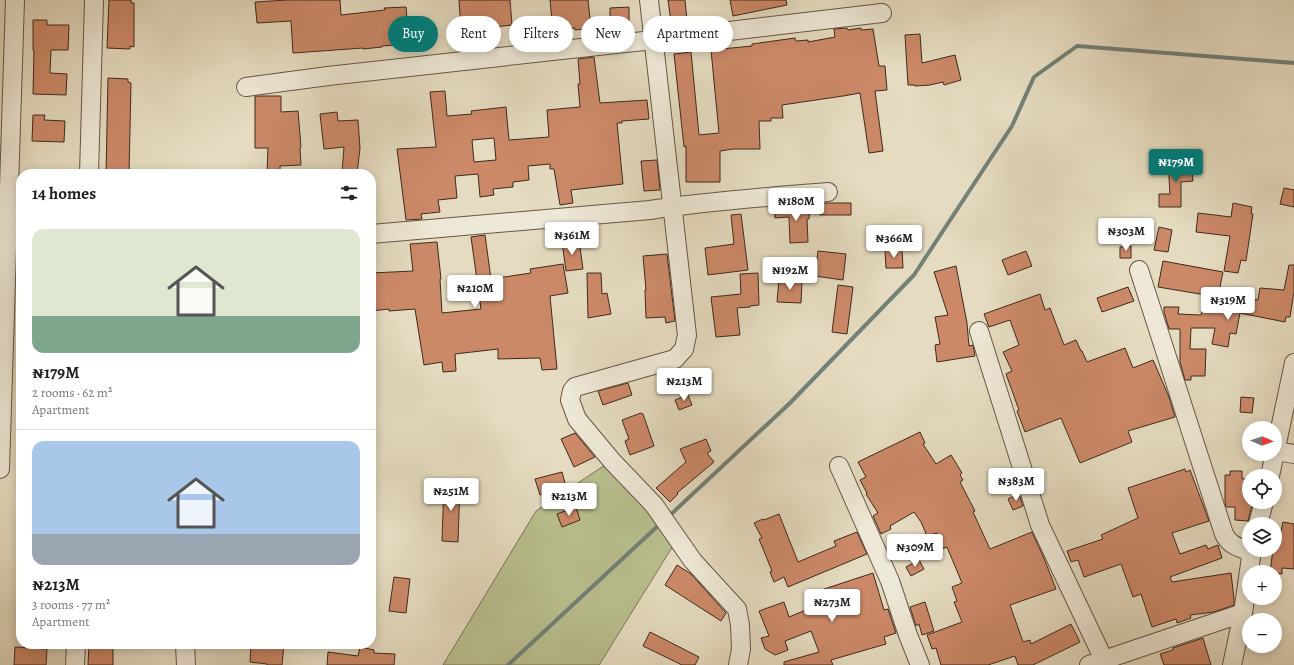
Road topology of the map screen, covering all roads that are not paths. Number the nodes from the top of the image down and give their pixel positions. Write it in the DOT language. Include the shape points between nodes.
graph roads {
  1 [pos="15,0"];
  2 [pos="94,0"];
  3 [pos="649,0"];
  4 [pos="882,14"];
  5 [pos="651,16"];
  6 [pos="733,31"];
  7 [pos="643,41"];
  8 [pos="654,52"];
  9 [pos="246,87"];
  10 [pos="89,169"];
  11 [pos="828,192"];
  12 [pos="672,207"];
  13 [pos="4,220"];
  14 [pos="376,234"];
  15 [pos="1139,270"];
  16 [pos="979,331"];
  17 [pos="1294,363"];
  18 [pos="1282,422"];
  19 [pos="1282,452"];
  20 [pos="1294,454"];
  21 [pos="839,466"];
  22 [pos="0,469"];
  23 [pos="1242,548"];
  24 [pos="1251,557"];
  25 [pos="1242,613"];
  26 [pos="1242,614"];
  27 [pos="76,649"];
  28 [pos="186,649"];
  29 [pos="1097,662"];
  30 [pos="75,665"];
  31 [pos="186,665"];
  32 [pos="738,665"];
  33 [pos="920,665"];
  34 [pos="1232,665"];
  1 -- 13 [label="street"];
  2 -- 10 [label="street"];
  3 -- 5 [label="street"];
  4 -- 6 [label="street"];
  7 -- 9 [label="street"];
  8 -- 12 [label="street"];
  11 -- 12 [label="street"];
  12 -- 14 [label="street"];
  12 -- 32 [label="street" via="687,335 684,349 675,359 575,387 570,400 577,419 612,462 654,505 692,561 737,609 741,649"];
  13 -- 22 [label="street"];
  15 -- 23 [label="street" via="1224,534 1232,545"];
  16 -- 29 [label="street" via="1040,525"];
  17 -- 18 [label="street"];
  19 -- 20 [label="street"];
  21 -- 33 [label="street" via="890,581"];
  24 -- 25 [label="street"];
  26 -- 29 [label="street"];
  26 -- 34 [label="street"];
  27 -- 30 [label="street"];
  28 -- 31 [label="street"];
}
